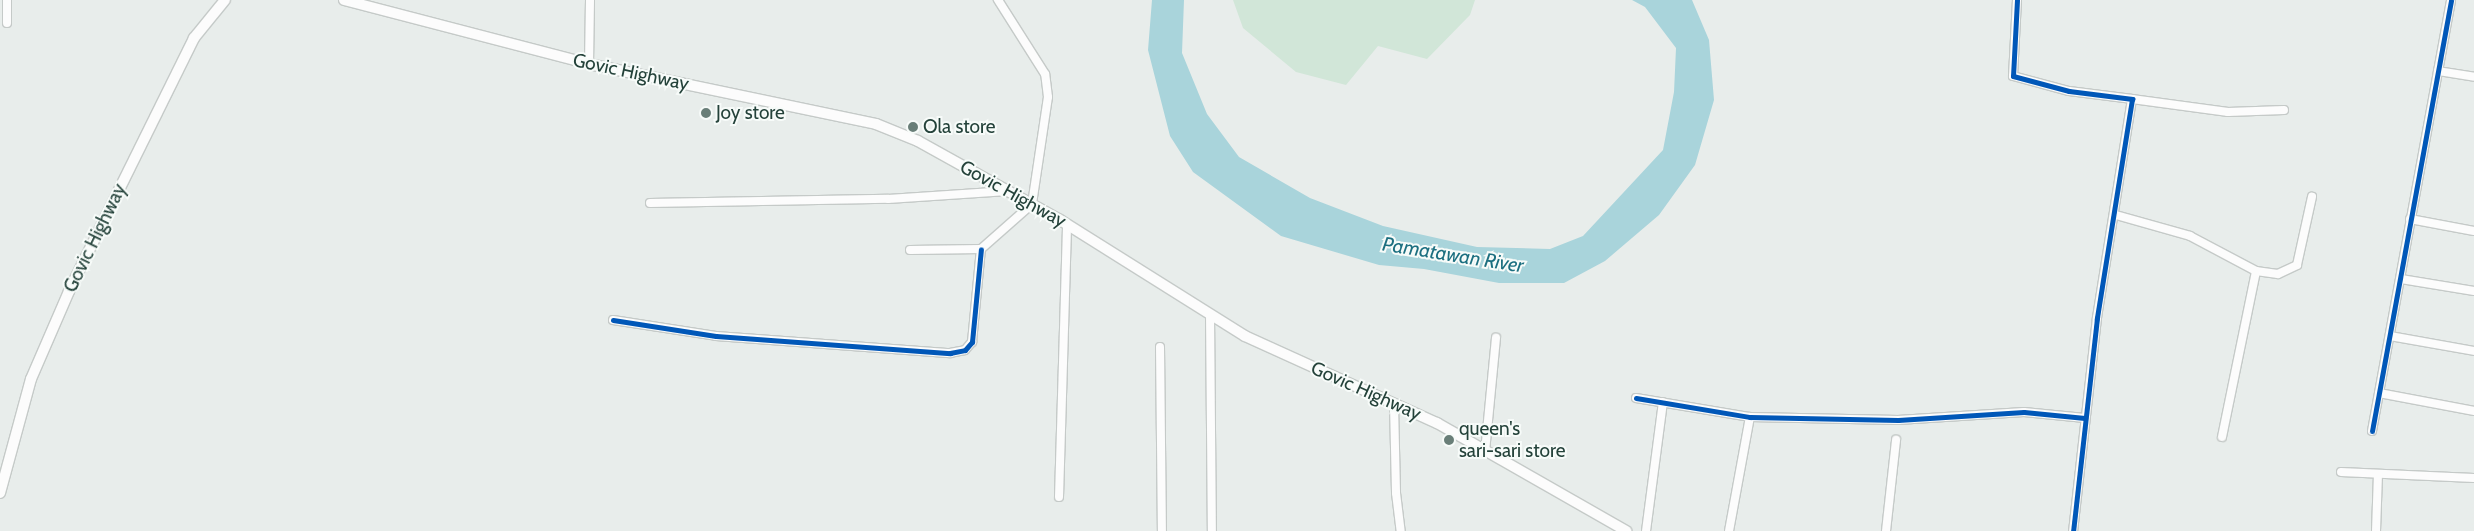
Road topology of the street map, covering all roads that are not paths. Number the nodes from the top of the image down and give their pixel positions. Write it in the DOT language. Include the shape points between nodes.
graph roads {
  1 [pos="7,0"];
  2 [pos="226,0"];
  3 [pos="344,0"];
  4 [pos="590,0"];
  5 [pos="998,0"];
  6 [pos="2017,0"];
  7 [pos="2451,0"];
  8 [pos="7,23"];
  9 [pos="588,64"];
  10 [pos="2438,71"];
  11 [pos="2474,77"];
  12 [pos="2132,99"];
  13 [pos="2284,110"];
  14 [pos="1010,191"];
  15 [pos="2312,197"];
  16 [pos="650,203"];
  17 [pos="1032,204"];
  18 [pos="2116,215"];
  19 [pos="2410,219"];
  20 [pos="1067,224"];
  21 [pos="2474,231"];
  22 [pos="982,249"];
  23 [pos="910,250"];
  24 [pos="2256,271"];
  25 [pos="2401,278"];
  26 [pos="2474,291"];
  27 [pos="1210,314"];
  28 [pos="613,320"];
  29 [pos="2390,336"];
  30 [pos="1496,338"];
  31 [pos="1160,347"];
  32 [pos="2474,352"];
  33 [pos="2380,393"];
  34 [pos="1636,398"];
  35 [pos="1663,402"];
  36 [pos="1394,404"];
  37 [pos="2474,411"];
  38 [pos="1750,417"];
  39 [pos="2085,418"];
  40 [pos="2372,431"];
  41 [pos="2222,436"];
  42 [pos="1896,440"];
  43 [pos="1485,452"];
  44 [pos="2341,472"];
  45 [pos="2378,475"];
  46 [pos="2474,478"];
  47 [pos="0,493"];
  48 [pos="1059,497"];
  49 [pos="1623,530"];
  50 [pos="1162,531"];
  51 [pos="1212,531"];
  52 [pos="1401,531"];
  53 [pos="1646,531"];
  54 [pos="1729,531"];
  55 [pos="1886,531"];
  56 [pos="2073,531"];
  57 [pos="2376,531"];
  1 -- 8 [label="street"];
  2 -- 47 [label="main road, Govic Highway" via="194,38 69,291 31,379"];
  3 -- 9 [label="main road, Govic Highway"];
  4 -- 9 [label="street"];
  5 -- 17 [label="street" via="1044,74 1048,97"];
  6 -- 12 [label="street" via="2013,76 2069,91"];
  7 -- 10 [label="street"];
  9 -- 14 [label="main road, Govic Highway" via="876,124 918,141"];
  10 -- 11 [label="street"];
  10 -- 19 [label="street"];
  12 -- 13 [label="street" via="2228,112"];
  12 -- 18 [label="street"];
  14 -- 16 [label="street" via="888,199"];
  14 -- 17 [label="main road, Govic Highway"];
  15 -- 24 [label="street" via="2297,265 2278,274"];
  17 -- 20 [label="main road, Govic Highway"];
  17 -- 22 [label="street"];
  18 -- 24 [label="street" via="2190,236"];
  18 -- 39 [label="street" via="2097,318"];
  19 -- 21 [label="street"];
  19 -- 25 [label="street"];
  20 -- 27 [label="main road, Govic Highway"];
  20 -- 48 [label="street"];
  22 -- 23 [label="street"];
  22 -- 28 [label="street" via="972,342 965,350 950,353 716,336"];
  24 -- 41 [label="street"];
  25 -- 26 [label="street"];
  25 -- 29 [label="street"];
  27 -- 36 [label="main road, Govic Highway" via="1245,336"];
  27 -- 51 [label="street"];
  29 -- 32 [label="street"];
  29 -- 33 [label="street"];
  30 -- 43 [label="street"];
  31 -- 50 [label="street"];
  33 -- 37 [label="street"];
  33 -- 40 [label="street"];
  34 -- 35 [label="street"];
  35 -- 38 [label="street"];
  35 -- 53 [label="street"];
  36 -- 43 [label="main road, Govic Highway"];
  36 -- 52 [label="street" via="1396,493"];
  38 -- 39 [label="street" via="1898,420 2024,412"];
  38 -- 54 [label="street"];
  39 -- 56 [label="street"];
  42 -- 55 [label="street" via="1891,462"];
  43 -- 49 [label="main road, Govic Highway"];
  44 -- 45 [label="street"];
  45 -- 46 [label="street"];
  45 -- 57 [label="street"];
}
